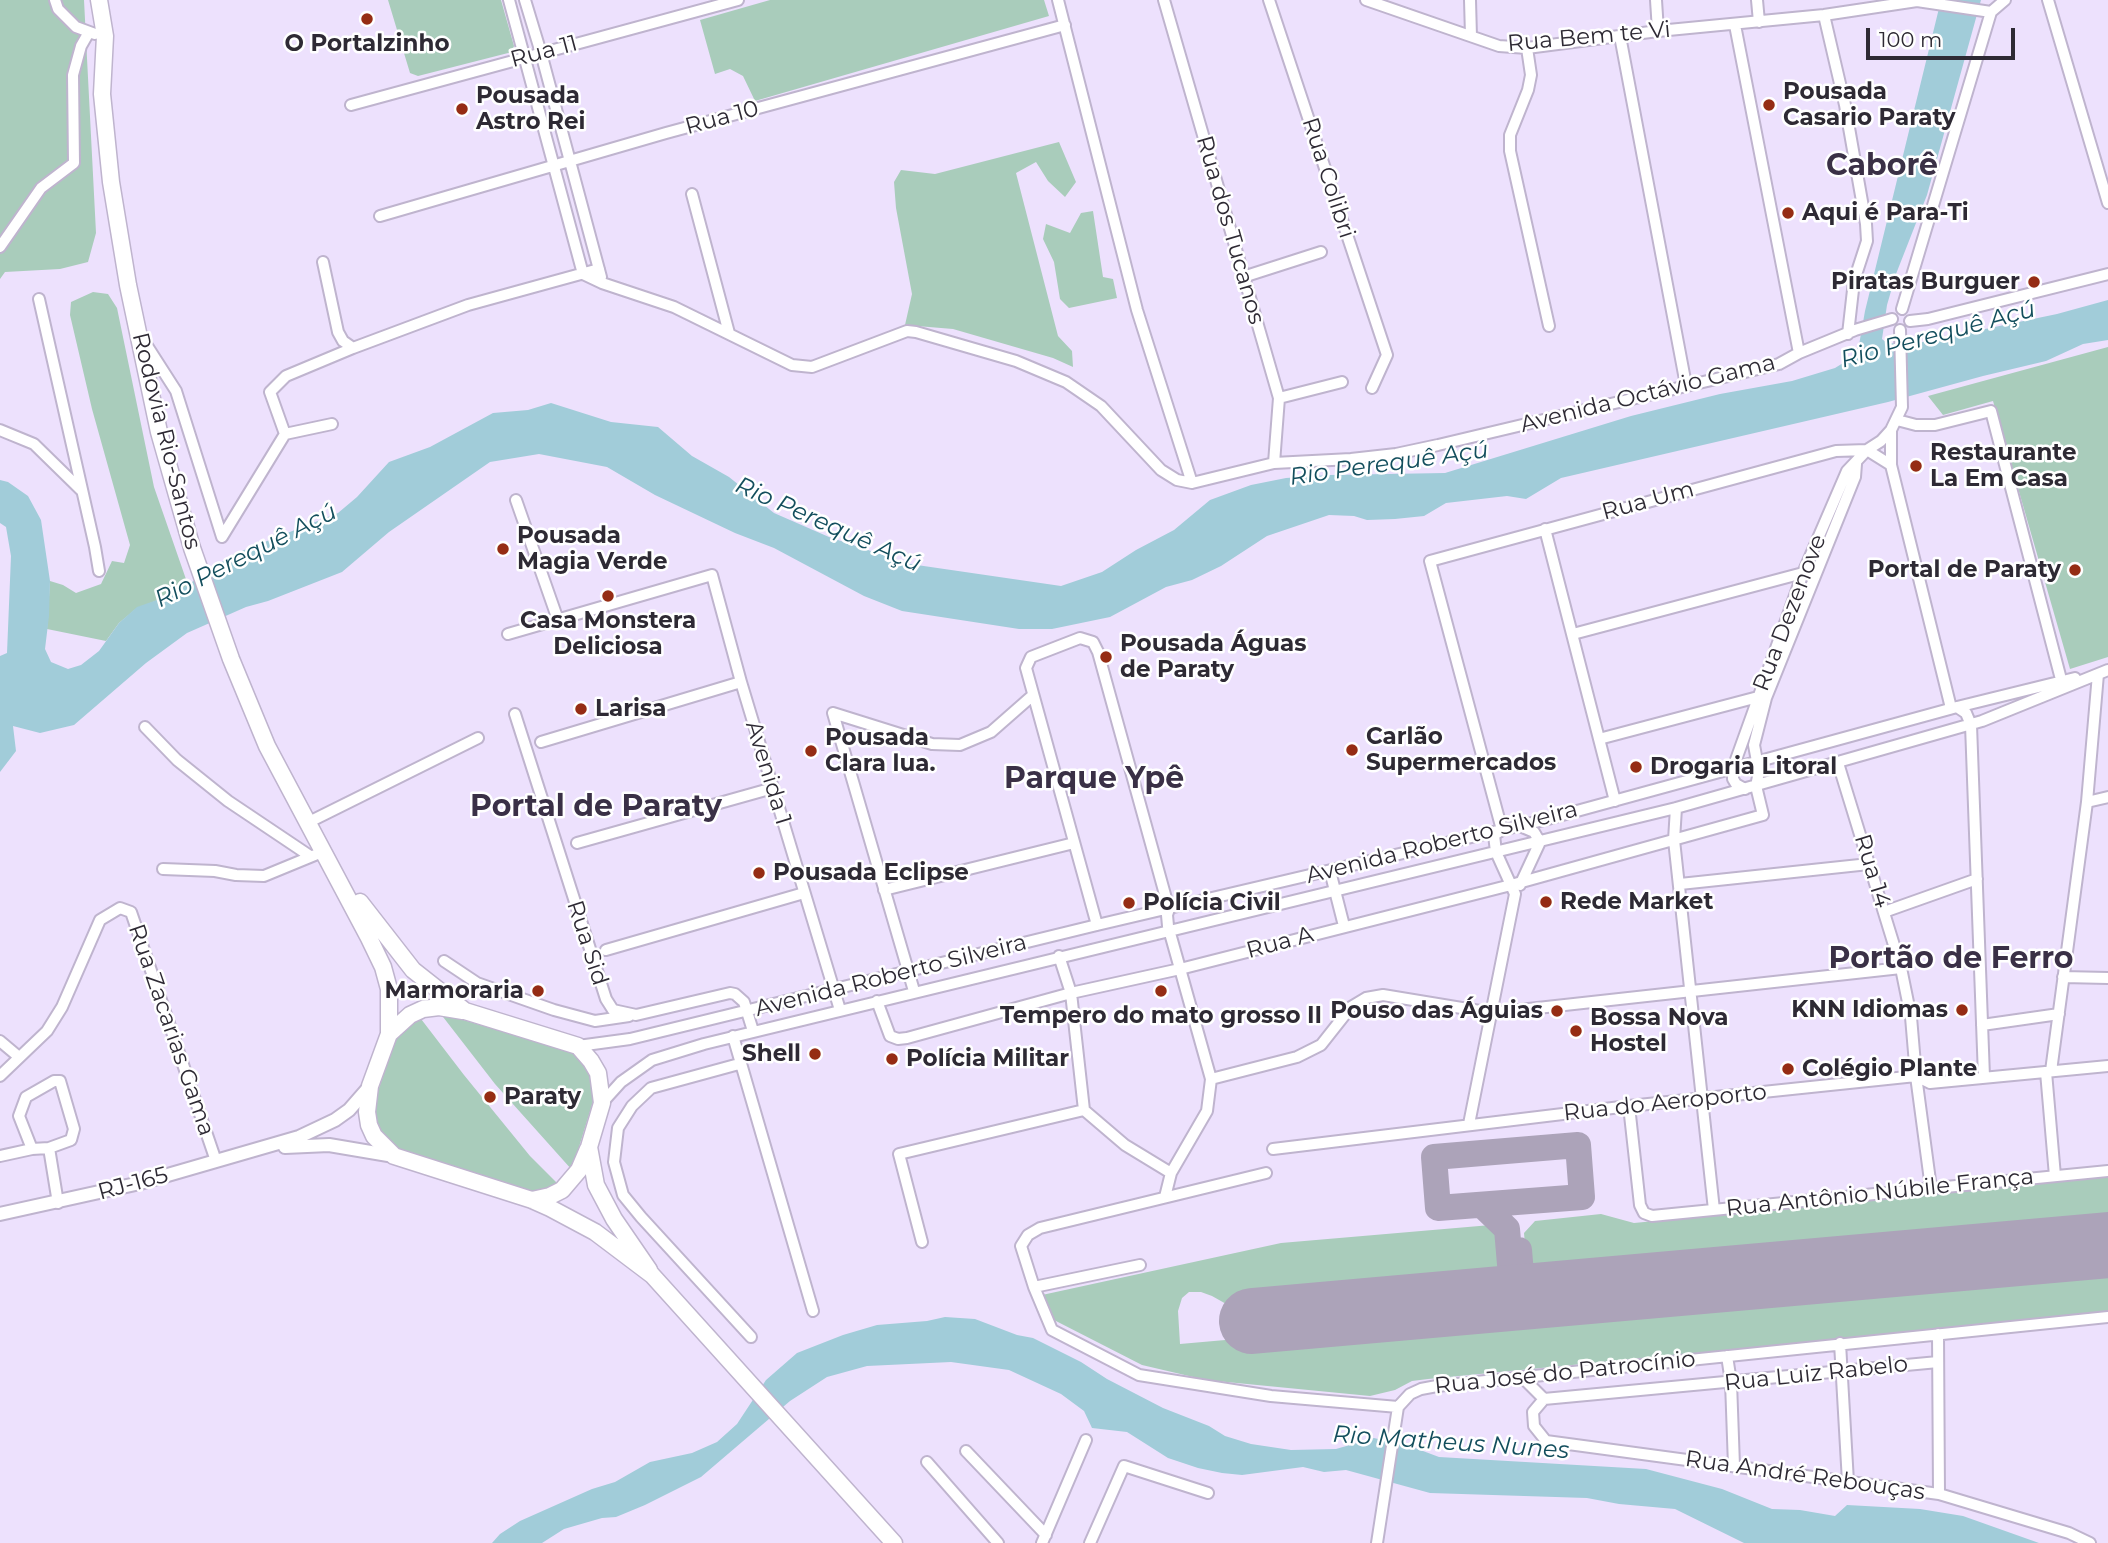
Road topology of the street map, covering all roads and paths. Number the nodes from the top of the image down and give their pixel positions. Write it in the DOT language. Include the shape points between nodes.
graph roads {
  1 [pos="55,0"];
  2 [pos="99,0"];
  3 [pos="509,0"];
  4 [pos="524,0"];
  5 [pos="738,0"];
  6 [pos="1058,0"];
  7 [pos="1164,0"];
  8 [pos="1269,0"];
  9 [pos="1367,0"];
  10 [pos="1470,0"];
  11 [pos="1656,0"];
  12 [pos="1757,0"];
  13 [pos="2005,0"];
  14 [pos="2048,0"];
  15 [pos="1917,1"];
  16 [pos="1991,12"];
  17 [pos="1824,15"];
  18 [pos="1759,22"];
  19 [pos="1735,24"];
  20 [pos="1065,25"];
  21 [pos="1658,31"];
  22 [pos="97,34"];
  23 [pos="1471,36"];
  24 [pos="1620,36"];
  25 [pos="1527,48"];
  26 [pos="541,53"];
  27 [pos="524,57"];
  28 [pos="351,105"];
  29 [pos="571,161"];
  30 [pos="554,165"];
  31 [pos="692,194"];
  32 [pos="2108,203"];
  33 [pos="380,216"];
  34 [pos="0,247"];
  35 [pos="1321,251"];
  36 [pos="323,262"];
  37 [pos="599,270"];
  38 [pos="583,274"];
  39 [pos="2108,274"];
  40 [pos="1243,277"];
  41 [pos="602,283"];
  42 [pos="39,299"];
  43 [pos="1902,309"];
  44 [pos="1890,319"];
  45 [pos="1910,321"];
  46 [pos="1549,326"];
  47 [pos="1852,332"];
  48 [pos="138,333"];
  49 [pos="729,333"];
  50 [pos="1900,333"];
  51 [pos="353,348"];
  52 [pos="1799,353"];
  53 [pos="1342,382"];
  54 [pos="1686,385"];
  55 [pos="1372,388"];
  56 [pos="1279,398"];
  57 [pos="332,424"];
  58 [pos="1894,425"];
  59 [pos="0,430"];
  60 [pos="285,434"];
  61 [pos="1867,450"];
  62 [pos="1274,463"];
  63 [pos="1856,464"];
  64 [pos="1891,464"];
  65 [pos="1192,483"];
  66 [pos="81,489"];
  67 [pos="516,500"];
  68 [pos="1545,528"];
  69 [pos="99,571"];
  70 [pos="1803,573"];
  71 [pos="1814,578"];
  72 [pos="558,620"];
  73 [pos="508,634"];
  74 [pos="1573,634"];
  75 [pos="2103,672"];
  76 [pos="741,682"];
  77 [pos="2063,684"];
  78 [pos="1032,696"];
  79 [pos="1762,698"];
  80 [pos="1977,702"];
  81 [pos="1954,708"];
  82 [pos="515,714"];
  83 [pos="1986,720"];
  84 [pos="1970,725"];
  85 [pos="145,727"];
  86 [pos="478,738"];
  87 [pos="1600,738"];
  88 [pos="541,742"];
  89 [pos="1756,762"];
  90 [pos="1838,763"];
  91 [pos="1733,768"];
  92 [pos="773,788"];
  93 [pos="1750,788"];
  94 [pos="2108,797"];
  95 [pos="1615,801"];
  96 [pos="2087,802"];
  97 [pos="1676,808"];
  98 [pos="307,823"];
  99 [pos="1520,826"];
  100 [pos="1502,830"];
  101 [pos="1674,840"];
  102 [pos="1540,842"];
  103 [pos="577,843"];
  104 [pos="1074,843"];
  105 [pos="1496,852"];
  106 [pos="321,856"];
  107 [pos="1870,864"];
  108 [pos="163,869"];
  109 [pos="1330,871"];
  110 [pos="1977,878"];
  111 [pos="1680,884"];
  112 [pos="1516,887"];
  113 [pos="884,890"];
  114 [pos="1336,891"];
  115 [pos="804,892"];
  116 [pos="1189,904"];
  117 [pos="1169,909"];
  118 [pos="1884,912"];
  119 [pos="1097,925"];
  120 [pos="1198,925"];
  121 [pos="1344,926"];
  122 [pos="1171,931"];
  123 [pos="606,950"];
  124 [pos="1059,956"];
  125 [pos="444,961"];
  126 [pos="1901,968"];
  127 [pos="1180,969"];
  128 [pos="908,972"];
  129 [pos="2063,977"];
  130 [pos="2108,978"];
  131 [pos="834,990"];
  132 [pos="1691,990"];
  133 [pos="914,991"];
  134 [pos="1071,993"];
  135 [pos="877,1001"];
  136 [pos="840,1010"];
  137 [pos="465,1011"];
  138 [pos="747,1011"];
  139 [pos="1492,1013"];
  140 [pos="2059,1014"];
  141 [pos="636,1015"];
  142 [pos="1982,1025"];
  143 [pos="753,1031"];
  144 [pos="389,1034"];
  145 [pos="733,1036"];
  146 [pos="0,1041"];
  147 [pos="578,1046"];
  148 [pos="19,1057"];
  149 [pos="739,1064"];
  150 [pos="2108,1066"];
  151 [pos="2049,1072"];
  152 [pos="0,1076"];
  153 [pos="1916,1076"];
  154 [pos="1984,1077"];
  155 [pos="1212,1079"];
  156 [pos="370,1086"];
  157 [pos="1703,1099"];
  158 [pos="602,1103"];
  159 [pos="1629,1106"];
  160 [pos="1084,1110"];
  161 [pos="1469,1125"];
  162 [pos="264,1147"];
  163 [pos="589,1147"];
  164 [pos="49,1148"];
  165 [pos="33,1149"];
  166 [pos="1273,1149"];
  167 [pos="0,1156"];
  168 [pos="394,1156"];
  169 [pos="216,1161"];
  170 [pos="2108,1171"];
  171 [pos="1171,1173"];
  172 [pos="1266,1173"];
  173 [pos="2055,1176"];
  174 [pos="1931,1188"];
  175 [pos="1165,1197"];
  176 [pos="532,1200"];
  177 [pos="58,1203"];
  178 [pos="1714,1210"];
  179 [pos="0,1214"];
  180 [pos="922,1242"];
  181 [pos="1140,1265"];
  182 [pos="652,1275"];
  183 [pos="1034,1287"];
  184 [pos="813,1311"];
  185 [pos="2108,1317"];
  186 [pos="1938,1334"];
  187 [pos="751,1337"];
  188 [pos="1840,1343"];
  189 [pos="1727,1356"];
  190 [pos="1938,1362"];
  191 [pos="1840,1371"];
  192 [pos="1522,1377"];
  193 [pos="1731,1382"];
  194 [pos="1544,1399"];
  195 [pos="1398,1407"];
  196 [pos="1087,1440"];
  197 [pos="966,1451"];
  198 [pos="927,1462"];
  199 [pos="1734,1466"];
  200 [pos="1848,1482"];
  201 [pos="1208,1493"];
  202 [pos="1939,1494"];
  203 [pos="1044,1539"];
  204 [pos="894,1543"];
  205 [pos="998,1543"];
  206 [pos="1090,1543"];
  207 [pos="1377,1543"];
  208 [pos="2090,1543"];
  1 -- 22 [label="street" via="76,27"];
  2 -- 22 [label="highway, Rodovia Rio-Santos"];
  3 -- 27 [label="street"];
  4 -- 26 [label="street"];
  5 -- 26 [label="street, Rua 11"];
  6 -- 20 [label="street"];
  7 -- 40 [label="street, Rua dos Tucanos"];
  8 -- 55 [label="street, Rua Colibri" via="1387,355"];
  9 -- 23 [label="street, Rua Bem te Vi"];
  10 -- 23 [label="street"];
  11 -- 21 [label="street"];
  12 -- 18 [label="street"];
  13 -- 16 [label="street"];
  14 -- 32 [label="street"];
  15 -- 16 [label="street, Rua Bem te Vi"];
  15 -- 17 [label="street, Rua Bem te Vi"];
  16 -- 43 [label="street"];
  17 -- 18 [label="street, Rua Bem te Vi"];
  17 -- 47 [label="street" via="1866,224 1867,242 1854,281"];
  18 -- 19 [label="street, Rua Bem te Vi"];
  19 -- 21 [label="street, Rua Bem te Vi"];
  19 -- 52 [label="street"];
  20 -- 29 [label="street, Rua 10"];
  20 -- 65 [label="street" via="1137,310"];
  21 -- 24 [label="street, Rua Bem te Vi"];
  22 -- 34 [label="street" via="81,46 73,75 74,163 41,188"];
  22 -- 48 [label="highway, Rodovia Rio-Santos" via="111,182"];
  23 -- 25 [label="street, Rua Bem te Vi" via="1499,46"];
  24 -- 25 [label="street, Rua Bem te Vi"];
  24 -- 54 [label="street"];
  25 -- 46 [label="street" via="1531,75 1510,135 1510,151"];
  26 -- 27 [label="street, Rua 11"];
  26 -- 29 [label="street"];
  27 -- 28 [label="street, Rua 11"];
  27 -- 30 [label="street"];
  29 -- 30 [label="street, Rua 10"];
  29 -- 37 [label="street"];
  30 -- 33 [label="street, Rua 10"];
  30 -- 38 [label="street"];
  31 -- 49 [label="street"];
  35 -- 40 [label="street"];
  36 -- 51 [label="street" via="338,332"];
  37 -- 38 [label="street"];
  37 -- 41 [label="street"];
  38 -- 41 [label="street"];
  38 -- 51 [label="street" via="468,305"];
  39 -- 45 [label="street"];
  40 -- 56 [label="street, Rua dos Tucanos"];
  41 -- 49 [label="street" via="674,307"];
  42 -- 66 [label="street"];
  43 -- 44 [label="street"];
  43 -- 45 [label="street" via="1908,311"];
  44 -- 47 [label="street, Avenida Octávio Gama"];
  44 -- 50 [label="street"];
  45 -- 50 [label="street"];
  47 -- 52 [label="street, Avenida Octávio Gama"];
  48 -- 60 [label="street" via="176,391 222,537"];
  48 -- 98 [label="highway, Rodovia Rio-Santos" via="159,432 192,548 267,746"];
  49 -- 65 [label="street" via="792,365 812,367 907,331 1016,361 1066,382 1101,406 1161,470"];
  50 -- 58 [label="street" via="1902,407"];
  51 -- 60 [label="street" via="286,376 270,392"];
  52 -- 54 [label="street, Avenida Octávio Gama" via="1779,364"];
  53 -- 56 [label="street"];
  54 -- 62 [label="street, Avenida Octávio Gama" via="1396,454"];
  56 -- 62 [label="street, Rua dos Tucanos"];
  57 -- 60 [label="street"];
  58 -- 61 [label="street, Rua Dezenove"];
  58 -- 64 [label="street"];
  58 -- 77 [label="street" via="1935,425 1991,411"];
  59 -- 66 [label="street" via="34,444"];
  61 -- 63 [label="street, Rua Dezenove"];
  61 -- 64 [label="street"];
  61 -- 68 [label="street, Rua Um" via="1836,451"];
  62 -- 65 [label="street, Avenida Octávio Gama"];
  63 -- 70 [label="street, Rua Dezenove" via="1847,471"];
  63 -- 71 [label="street, Rua Dezenove" via="1856,477"];
  64 -- 81 [label="street"];
  66 -- 69 [label="street"];
  67 -- 72 [label="street"];
  68 -- 74 [label="street"];
  68 -- 100 [label="street, Rua Um" via="1430,561"];
  70 -- 71 [label="street"];
  70 -- 74 [label="street"];
  70 -- 79 [label="street, Rua Dezenove"];
  71 -- 79 [label="street, Rua Dezenove"];
  72 -- 73 [label="street"];
  72 -- 76 [label="street, Avenida 1" via="712,575"];
  74 -- 87 [label="street"];
  75 -- 77 [label="street, Avenida Roberto Silveira"];
  75 -- 96 [label="street"];
  76 -- 88 [label="street"];
  76 -- 92 [label="street, Avenida 1"];
  77 -- 80 [label="street, Avenida Roberto Silveira"];
  77 -- 83 [label="street, Avenida Roberto Silveira"];
  78 -- 104 [label="street"];
  78 -- 113 [label="street" via="991,732 960,744 932,744 833,713"];
  78 -- 117 [label="street" via="1026,668 1031,657 1080,638 1093,642"];
  79 -- 87 [label="street"];
  79 -- 89 [label="street, Rua Dezenove" via="1754,745"];
  79 -- 91 [label="street, Rua Dezenove"];
  80 -- 81 [label="street, Avenida Roberto Silveira"];
  80 -- 83 [label="street" via="1978,715"];
  81 -- 84 [label="street" via="1966,713"];
  81 -- 89 [label="street, Avenida Roberto Silveira"];
  82 -- 141 [label="street, Rua Sid" via="606,999 613,1010"];
  83 -- 84 [label="street, Avenida Roberto Silveira"];
  84 -- 90 [label="street, Avenida Roberto Silveira"];
  84 -- 110 [label="street"];
  85 -- 106 [label="street" via="228,801"];
  86 -- 98 [label="street"];
  87 -- 95 [label="street"];
  89 -- 91 [label="street, Avenida Roberto Silveira"];
  89 -- 93 [label="street" via="1759,777"];
  90 -- 93 [label="street, Avenida Roberto Silveira"];
  90 -- 107 [label="street, Rua 14"];
  91 -- 93 [label="street" via="1733,779 1740,787"];
  91 -- 95 [label="street, Avenida Roberto Silveira"];
  92 -- 103 [label="street"];
  92 -- 115 [label="street, Avenida 1"];
  93 -- 97 [label="street, Avenida Roberto Silveira"];
  93 -- 101 [label="street, Rua A" via="1763,815"];
  94 -- 96 [label="street"];
  95 -- 99 [label="street, Avenida Roberto Silveira"];
  96 -- 129 [label="street"];
  97 -- 101 [label="street"];
  97 -- 102 [label="street, Avenida Roberto Silveira"];
  98 -- 106 [label="highway, Rodovia Rio-Santos"];
  99 -- 100 [label="street, Avenida Roberto Silveira"];
  99 -- 102 [label="street" via="1534,832"];
  100 -- 105 [label="street" via="1494,835"];
  100 -- 109 [label="street, Avenida Roberto Silveira"];
  101 -- 111 [label="street"];
  101 -- 112 [label="street, Rua A"];
  102 -- 105 [label="street, Avenida Roberto Silveira"];
  102 -- 112 [label="street"];
  104 -- 113 [label="street"];
  104 -- 119 [label="street"];
  105 -- 112 [label="street"];
  105 -- 114 [label="street, Avenida Roberto Silveira"];
  106 -- 108 [label="street" via="264,876"];
  106 -- 137 [label="highway" via="413,970"];
  106 -- 144 [label="highway" via="383,967 389,989"];
  107 -- 111 [label="street"];
  107 -- 118 [label="street, Rua 14"];
  109 -- 114 [label="street"];
  109 -- 116 [label="street, Avenida Roberto Silveira"];
  110 -- 118 [label="street"];
  110 -- 142 [label="street"];
  111 -- 132 [label="street"];
  112 -- 121 [label="street, Rua A"];
  112 -- 139 [label="street"];
  113 -- 128 [label="street"];
  114 -- 120 [label="street, Avenida Roberto Silveira"];
  114 -- 121 [label="street"];
  115 -- 123 [label="street"];
  115 -- 131 [label="street, Avenida 1"];
  116 -- 117 [label="street, Avenida Roberto Silveira"];
  116 -- 120 [label="street" via="1199,909"];
  117 -- 119 [label="street, Avenida Roberto Silveira"];
  117 -- 122 [label="street" via="1166,921"];
  118 -- 126 [label="street, Rua 14"];
  119 -- 128 [label="street, Avenida Roberto Silveira"];
  120 -- 122 [label="street, Avenida Roberto Silveira"];
  121 -- 127 [label="street, Rua A"];
  122 -- 124 [label="street, Avenida Roberto Silveira"];
  122 -- 127 [label="street"];
  124 -- 133 [label="street, Avenida Roberto Silveira"];
  124 -- 134 [label="street"];
  125 -- 141 [label="street" via="477,983 554,1010 595,1021"];
  126 -- 132 [label="street"];
  126 -- 153 [label="street, Rua 14"];
  127 -- 134 [label="street, Rua A"];
  127 -- 155 [label="street"];
  128 -- 131 [label="street, Avenida Roberto Silveira"];
  128 -- 133 [label="street"];
  129 -- 130 [label="street"];
  129 -- 140 [label="street"];
  131 -- 136 [label="street, Avenida 1"];
  131 -- 138 [label="street, Avenida Roberto Silveira"];
  132 -- 139 [label="street"];
  132 -- 157 [label="street"];
  133 -- 135 [label="street, Avenida Roberto Silveira"];
  134 -- 135 [label="street, Rua A" via="898,1039 890,1036"];
  134 -- 160 [label="street"];
  135 -- 136 [label="street, Avenida Roberto Silveira"];
  136 -- 143 [label="street, Avenida Roberto Silveira"];
  137 -- 144 [label="highway" via="423,1009"];
  137 -- 147 [label="highway"];
  138 -- 141 [label="street" via="741,998 730,993"];
  138 -- 143 [label="street"];
  138 -- 147 [label="street, Avenida Roberto Silveira" via="630,1039"];
  139 -- 155 [label="street" via="1403,997 1366,998 1351,1007 1321,1045 1297,1057"];
  139 -- 161 [label="street"];
  140 -- 142 [label="street"];
  140 -- 151 [label="street"];
  142 -- 154 [label="street"];
  143 -- 145 [label="street, Avenida Roberto Silveira"];
  144 -- 156 [label="highway"];
  145 -- 149 [label="street"];
  145 -- 158 [label="street, Avenida Roberto Silveira" via="652,1060 621,1082"];
  146 -- 148 [label="street"];
  147 -- 158 [label="highway" via="598,1073"];
  148 -- 152 [label="street, Rua Zacarias Gama"];
  148 -- 169 [label="street, Rua Zacarias Gama" via="47,1031 62,1007 100,920 120,908 131,912"];
  149 -- 184 [label="street"];
  149 -- 187 [label="street" via="651,1088 618,1128 614,1163 623,1195"];
  150 -- 151 [label="street, Rua do Aeroporto"];
  151 -- 154 [label="street, Rua do Aeroporto"];
  151 -- 173 [label="street"];
  153 -- 154 [label="street, Rua do Aeroporto" via="1930,1083"];
  153 -- 157 [label="street, Rua do Aeroporto"];
  153 -- 174 [label="street, Rua 14"];
  155 -- 171 [label="street" via="1207,1111"];
  156 -- 162 [label="main road, RJ-165" via="335,1120"];
  156 -- 168 [label="highway" via="369,1125"];
  157 -- 159 [label="street, Rua do Aeroporto"];
  157 -- 178 [label="street"];
  158 -- 163 [label="highway"];
  159 -- 161 [label="street, Rua do Aeroporto"];
  159 -- 178 [label="street, Rua Antônio Núbile França" via="1644,1213"];
  160 -- 171 [label="street" via="1125,1145"];
  160 -- 180 [label="street" via="899,1154"];
  161 -- 166 [label="street, Rua do Aeroporto"];
  162 -- 168 [label="main road, RJ-165" via="329,1145"];
  162 -- 169 [label="main road, RJ-165 / RJ-165"];
  163 -- 176 [label="highway" via="579,1170 562,1190"];
  163 -- 182 [label="highway" via="601,1198"];
  164 -- 165 [label="street"];
  164 -- 165 [label="street" via="71,1140 74,1129 60,1081 26,1097 19,1116"];
  164 -- 177 [label="street"];
  165 -- 167 [label="street"];
  168 -- 176 [label="highway"];
  169 -- 177 [label="main road, RJ-165 / RJ-165"];
  170 -- 173 [label="street, Rua Antônio Núbile França"];
  171 -- 175 [label="street"];
  172 -- 175 [label="street"];
  173 -- 174 [label="street, Rua Antônio Núbile França"];
  174 -- 178 [label="street, Rua Antônio Núbile França"];
  175 -- 183 [label="street" via="1040,1228 1028,1235 1021,1246"];
  176 -- 182 [label="highway" via="594,1232"];
  177 -- 179 [label="main road, RJ-165 / RJ-165"];
  181 -- 183 [label="street"];
  182 -- 204 [label="highway"];
  183 -- 195 [label="street" via="1052,1330 1139,1375 1271,1396"];
  185 -- 186 [label="street, Rua José do Patrocínio"];
  186 -- 188 [label="street, Rua José do Patrocínio"];
  186 -- 190 [label="street"];
  188 -- 189 [label="street, Rua José do Patrocínio"];
  188 -- 191 [label="street"];
  189 -- 192 [label="street, Rua José do Patrocínio"];
  189 -- 193 [label="street"];
  190 -- 191 [label="street, Rua Luiz Rabelo"];
  190 -- 202 [label="street"];
  191 -- 193 [label="street, Rua Luiz Rabelo"];
  191 -- 200 [label="street"];
  192 -- 194 [label="street"];
  192 -- 195 [label="street, Rua José do Patrocínio" via="1421,1389"];
  193 -- 194 [label="street, Rua Luiz Rabelo"];
  193 -- 199 [label="street"];
  194 -- 199 [label="street, Rua André Rebouças" via="1533,1412 1534,1426 1546,1441"];
  195 -- 207 [label="street"];
  196 -- 203 [label="street"];
  197 -- 203 [label="street"];
  198 -- 205 [label="street"];
  199 -- 200 [label="street, Rua André Rebouças"];
  200 -- 202 [label="street, Rua André Rebouças"];
  201 -- 206 [label="street" via="1124,1466"];
  202 -- 208 [label="street, Rua André Rebouças"];
}
